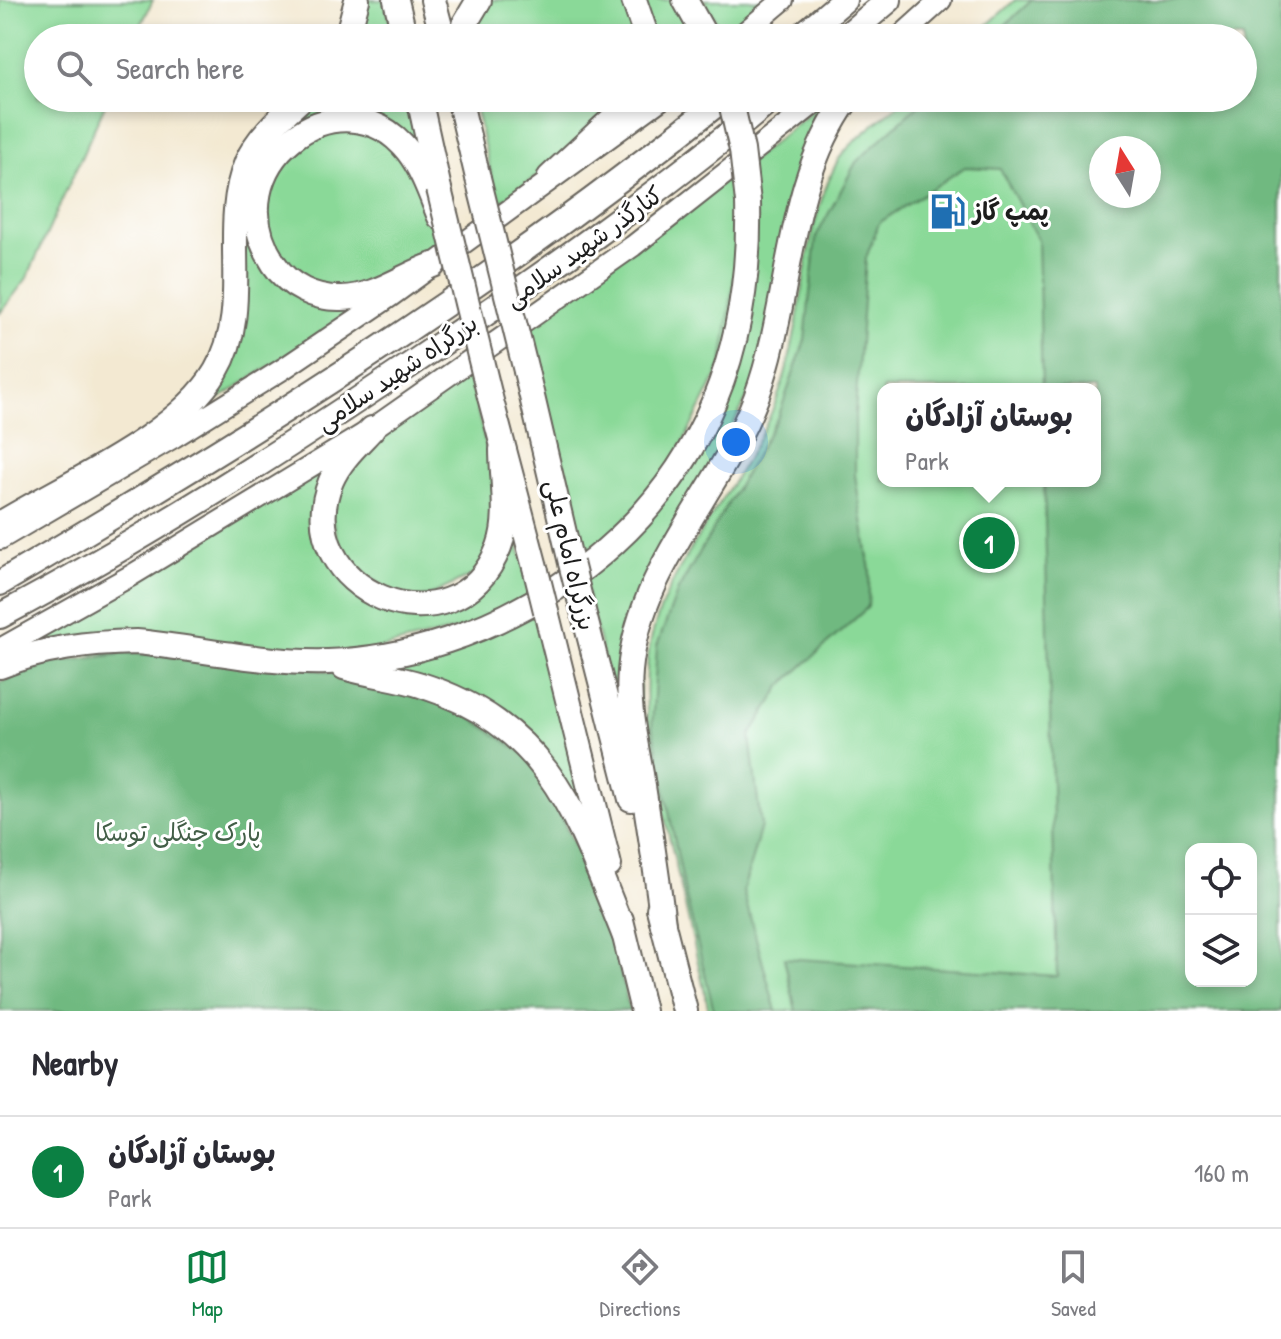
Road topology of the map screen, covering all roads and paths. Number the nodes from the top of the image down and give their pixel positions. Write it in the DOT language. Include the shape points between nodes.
graph roads {
  1 [pos="357,0"];
  2 [pos="396,0"];
  3 [pos="433,0"];
  4 [pos="479,0"];
  5 [pos="634,0"];
  6 [pos="685,0"];
  7 [pos="783,0"];
  8 [pos="844,0"];
  9 [pos="889,0"];
  10 [pos="941,0"];
  11 [pos="351,24"];
  12 [pos="402,24"];
  13 [pos="439,24"];
  14 [pos="465,24"];
  15 [pos="642,24"];
  16 [pos="699,24"];
  17 [pos="755,24"];
  18 [pos="816,24"];
  19 [pos="861,24"];
  20 [pos="914,24"];
  21 [pos="288,112"];
  22 [pos="422,112"];
  23 [pos="462,112"];
  24 [pos="620,112"];
  25 [pos="645,112"];
  26 [pos="708,112"];
  27 [pos="731,112"];
  28 [pos="755,112"];
  29 [pos="803,112"];
  30 [pos="839,112"];
  31 [pos="550,177"];
  32 [pos="450,239"];
  33 [pos="433,265"];
  34 [pos="372,429"];
  35 [pos="502,450"];
  36 [pos="0,524"];
  37 [pos="0,539"];
  38 [pos="0,583"];
  39 [pos="0,616"];
  40 [pos="0,649"];
  41 [pos="327,662"];
  42 [pos="0,666"];
  43 [pos="663,924"];
  44 [pos="624,934"];
  45 [pos="643,1011"];
  46 [pos="685,1011"];
  1 -- 11 [label="highway"];
  2 -- 12 [label="highway"];
  3 -- 13 [label="highway"];
  4 -- 14 [label="highway"];
  5 -- 15 [label="highway"];
  6 -- 16 [label="highway"];
  7 -- 17 [label="main road"];
  8 -- 18 [label="highway"];
  9 -- 19 [label="highway"];
  10 -- 20 [label="main road"];
  21 -- 36 [label="highway" via="247,162 238,196 233,322 224,356 203,390 177,417"];
  22 -- 32 [label="highway, بزرگراه امام علی, bridge"];
  23 -- 43 [label="highway, بزرگراه امام علی, bridge"];
  24 -- 31 [label="highway"];
  25 -- 31 [label="main road" via="585,158"];
  26 -- 38 [label="highway, بزرگراه شهید سلامی" via="553,229 373,351"];
  27 -- 41 [label="highway, bridge" via="748,202 746,277 729,363 682,465 637,524 587,568 501,620 423,648"];
  28 -- 39 [label="highway, بزرگراه شهید سلامی" via="614,223 347,408"];
  29 -- 34 [label="main road, کنارگذر شهید سلامی" via="633,246"];
  30 -- 43 [label="highway" via="810,169 756,397 728,459 653,584 637,626 629,691"];
  31 -- 33 [label="main road"];
  32 -- 33 [label="highway" via="408,152 376,126 349,120 320,124 274,156 256,200 258,231 276,267 295,286 326,298 355,297"];
  32 -- 35 [label="highway, بزرگراه امام علی, bridge"];
  33 -- 37 [label="main road" via="211,415"];
  34 -- 35 [label="highway" via="339,466 328,491 325,519 336,559 345,571 373,596 394,604 425,605 453,598 488,568 502,534"];
  34 -- 40 [label="main road, کنارگذر شهید سلامی"];
  35 -- 44 [label="highway, بزرگراه امام علی, bridge"];
  41 -- 42 [label="highway" via="136,642 53,650"];
  41 -- 44 [label="highway" via="455,698 517,740 564,794"];
  43 -- 46 [label="highway, بزرگراه امام علی"];
  44 -- 45 [label="highway, بزرگراه امام علی"];
}
